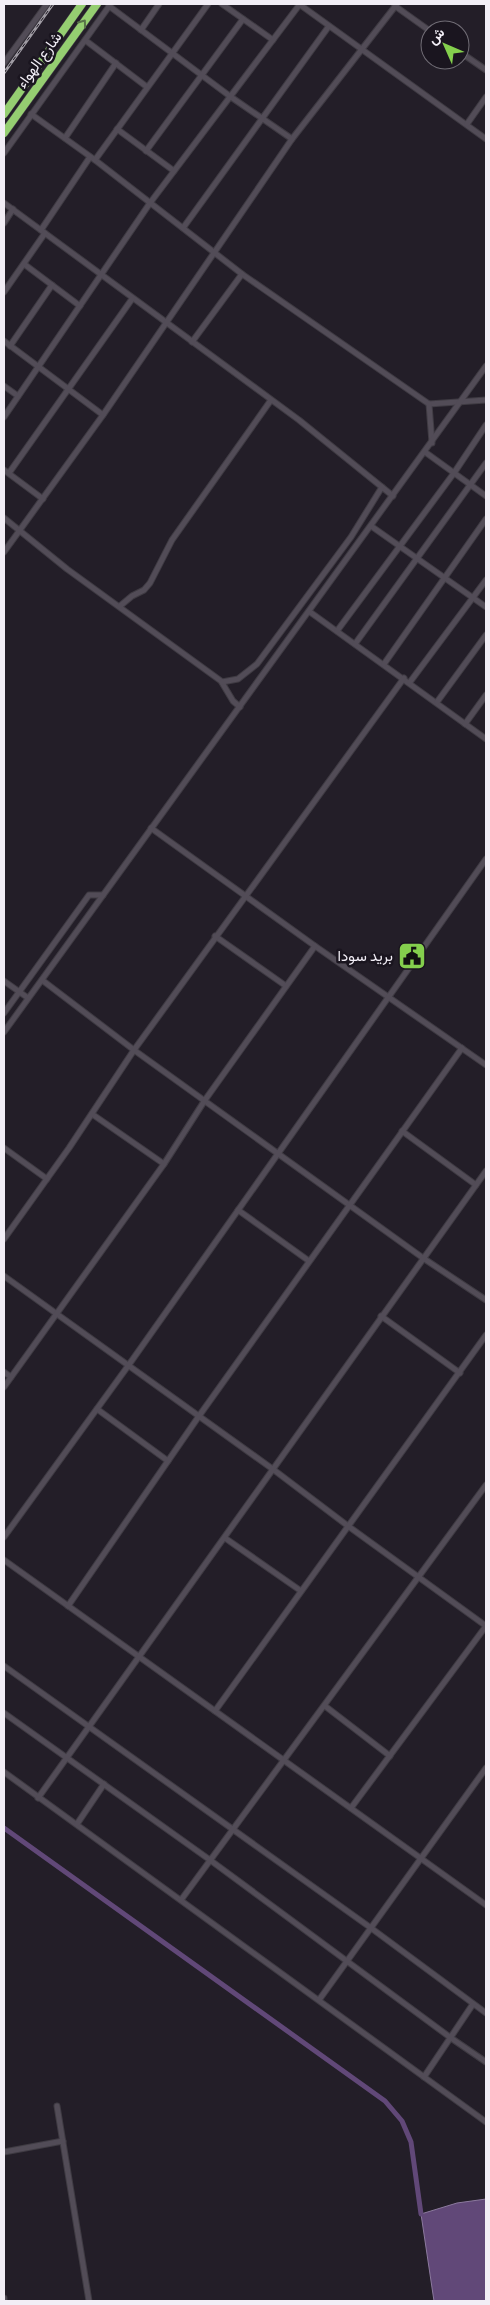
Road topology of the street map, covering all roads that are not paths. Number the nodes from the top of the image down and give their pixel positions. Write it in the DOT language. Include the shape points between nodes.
graph roads {
  1 [pos="47,4"];
  2 [pos="82,4"];
  3 [pos="96,4"];
  4 [pos="159,4"];
  5 [pos="208,4"];
  6 [pos="222,4"];
  7 [pos="300,4"];
  8 [pos="110,5"];
  9 [pos="396,5"];
  10 [pos="244,19"];
  11 [pos="420,23"];
  12 [pos="330,26"];
  13 [pos="141,30"];
  14 [pos="85,40"];
  15 [pos="273,40"];
  16 [pos="361,49"];
  17 [pos="172,53"];
  18 [pos="470,59"];
  19 [pos="4,63"];
  20 [pos="116,63"];
  21 [pos="486,70"];
  22 [pos="202,75"];
  23 [pos="147,87"];
  24 [pos="231,97"];
  25 [pos="486,97"];
  26 [pos="5,111"];
  27 [pos="31,114"];
  28 [pos="16,116"];
  29 [pos="262,118"];
  30 [pos="468,124"];
  31 [pos="117,129"];
  32 [pos="4,133"];
  33 [pos="65,138"];
  34 [pos="292,139"];
  35 [pos="486,139"];
  36 [pos="146,151"];
  37 [pos="4,153"];
  38 [pos="92,159"];
  39 [pos="174,171"];
  40 [pos="4,203"];
  41 [pos="150,203"];
  42 [pos="13,209"];
  43 [pos="4,223"];
  44 [pos="183,228"];
  45 [pos="43,231"];
  46 [pos="216,253"];
  47 [pos="24,264"];
  48 [pos="100,274"];
  49 [pos="242,274"];
  50 [pos="52,285"];
  51 [pos="4,292"];
  52 [pos="132,299"];
  53 [pos="80,306"];
  54 [pos="165,323"];
  55 [pos="4,341"];
  56 [pos="192,342"];
  57 [pos="10,346"];
  58 [pos="486,366"];
  59 [pos="39,367"];
  60 [pos="4,386"];
  61 [pos="69,389"];
  62 [pos="18,396"];
  63 [pos="271,400"];
  64 [pos="486,400"];
  65 [pos="461,401"];
  66 [pos="430,404"];
  67 [pos="103,415"];
  68 [pos="4,417"];
  69 [pos="486,425"];
  70 [pos="432,442"];
  71 [pos="425,452"];
  72 [pos="486,463"];
  73 [pos="6,472"];
  74 [pos="454,473"];
  75 [pos="471,485"];
  76 [pos="382,487"];
  77 [pos="393,496"];
  78 [pos="486,496"];
  79 [pos="43,499"];
  80 [pos="4,518"];
  81 [pos="486,519"];
  82 [pos="372,526"];
  83 [pos="20,529"];
  84 [pos="400,546"];
  85 [pos="4,552"];
  86 [pos="418,559"];
  87 [pos="445,578"];
  88 [pos="486,580"];
  89 [pos="474,598"];
  90 [pos="120,606"];
  91 [pos="486,607"];
  92 [pos="310,612"];
  93 [pos="337,631"];
  94 [pos="486,636"];
  95 [pos="355,644"];
  96 [pos="384,664"];
  97 [pos="404,678"];
  98 [pos="222,682"];
  99 [pos="410,682"];
  100 [pos="486,695"];
  101 [pos="437,702"];
  102 [pos="240,707"];
  103 [pos="465,724"];
  104 [pos="486,739"];
  105 [pos="151,828"];
  106 [pos="486,859"];
  107 [pos="103,895"];
  108 [pos="245,895"];
  109 [pos="215,936"];
  110 [pos="315,946"];
  111 [pos="42,980"];
  112 [pos="4,981"];
  113 [pos="286,986"];
  114 [pos="20,992"];
  115 [pos="390,997"];
  116 [pos="28,998"];
  117 [pos="4,1013"];
  118 [pos="4,1032"];
  119 [pos="462,1048"];
  120 [pos="134,1050"];
  121 [pos="486,1065"];
  122 [pos="205,1100"];
  123 [pos="92,1114"];
  124 [pos="402,1131"];
  125 [pos="4,1148"];
  126 [pos="279,1152"];
  127 [pos="164,1164"];
  128 [pos="486,1171"];
  129 [pos="47,1179"];
  130 [pos="476,1184"];
  131 [pos="350,1205"];
  132 [pos="238,1210"];
  133 [pos="4,1239"];
  134 [pos="423,1258"];
  135 [pos="309,1261"];
  136 [pos="4,1276"];
  137 [pos="486,1300"];
  138 [pos="56,1314"];
  139 [pos="381,1316"];
  140 [pos="486,1335"];
  141 [pos="128,1366"];
  142 [pos="4,1372"];
  143 [pos="460,1373"];
  144 [pos="11,1377"];
  145 [pos="4,1386"];
  146 [pos="97,1409"];
  147 [pos="199,1416"];
  148 [pos="168,1462"];
  149 [pos="274,1470"];
  150 [pos="486,1485"];
  151 [pos="348,1526"];
  152 [pos="4,1537"];
  153 [pos="225,1538"];
  154 [pos="4,1560"];
  155 [pos="419,1578"];
  156 [pos="300,1591"];
  157 [pos="68,1606"];
  158 [pos="486,1626"];
  159 [pos="140,1657"];
  160 [pos="4,1666"];
  161 [pos="325,1706"];
  162 [pos="215,1711"];
  163 [pos="4,1713"];
  164 [pos="89,1727"];
  165 [pos="390,1756"];
  166 [pos="67,1758"];
  167 [pos="284,1761"];
  168 [pos="486,1768"];
  169 [pos="4,1772"];
  170 [pos="104,1784"];
  171 [pos="38,1798"];
  172 [pos="351,1808"];
  173 [pos="77,1824"];
  174 [pos="233,1830"];
  175 [pos="421,1858"];
  176 [pos="210,1860"];
  177 [pos="181,1900"];
  178 [pos="486,1905"];
  179 [pos="371,1928"];
  180 [pos="347,1962"];
  181 [pos="319,2000"];
  182 [pos="473,2004"];
  183 [pos="486,2013"];
  184 [pos="450,2038"];
  185 [pos="486,2062"];
  186 [pos="424,2077"];
  187 [pos="57,2106"];
  188 [pos="486,2122"];
  189 [pos="63,2141"];
  190 [pos="4,2152"];
  191 [pos="89,2301"];
  1 -- 19 [label="street"];
  2 -- 26 [label="highway, شارع الهواء"];
  28 -- 3 [label="highway, شارع الهواء, one-way"];
  4 -- 13 [label="street"];
  5 -- 17 [label="street"];
  6 -- 10 [label="street"];
  7 -- 12 [label="street"];
  7 -- 15 [label="street"];
  8 -- 13 [label="street"];
  8 -- 14 [label="street"];
  9 -- 11 [label="street"];
  9 -- 16 [label="street"];
  10 -- 15 [label="street"];
  10 -- 22 [label="street"];
  12 -- 16 [label="street"];
  12 -- 29 [label="street"];
  13 -- 17 [label="street"];
  14 -- 20 [label="street"];
  14 -- 27 [label="street"];
  15 -- 24 [label="street"];
  16 -- 30 [label="street"];
  16 -- 34 [label="street"];
  17 -- 22 [label="street"];
  17 -- 23 [label="street"];
  18 -- 21 [label="street"];
  20 -- 23 [label="street"];
  20 -- 33 [label="street"];
  22 -- 24 [label="street"];
  22 -- 36 [label="street"];
  23 -- 31 [label="street"];
  24 -- 29 [label="street"];
  24 -- 39 [label="street"];
  25 -- 30 [label="street"];
  26 -- 28 [label="street"];
  27 -- 33 [label="street"];
  27 -- 37 [label="street"];
  28 -- 32 [label="highway, شارع الهواء"];
  29 -- 34 [label="street"];
  29 -- 44 [label="street"];
  30 -- 35 [label="street"];
  31 -- 36 [label="street"];
  31 -- 38 [label="street"];
  33 -- 38 [label="street"];
  34 -- 46 [label="street"];
  36 -- 39 [label="street"];
  38 -- 41 [label="street"];
  38 -- 45 [label="street"];
  39 -- 41 [label="street"];
  40 -- 42 [label="street"];
  41 -- 44 [label="street"];
  41 -- 48 [label="street"];
  42 -- 43 [label="street"];
  42 -- 45 [label="street"];
  44 -- 46 [label="street"];
  45 -- 47 [label="street"];
  45 -- 48 [label="street"];
  46 -- 49 [label="street"];
  46 -- 54 [label="street"];
  47 -- 50 [label="street"];
  47 -- 51 [label="street"];
  48 -- 52 [label="street"];
  48 -- 53 [label="street"];
  49 -- 56 [label="street"];
  49 -- 66 [label="street"];
  50 -- 53 [label="street"];
  50 -- 57 [label="street"];
  52 -- 54 [label="street"];
  52 -- 61 [label="street"];
  53 -- 59 [label="street"];
  54 -- 56 [label="street"];
  54 -- 67 [label="street"];
  55 -- 57 [label="street"];
  56 -- 63 [label="street"];
  57 -- 59 [label="street"];
  58 -- 65 [label="street"];
  59 -- 61 [label="street"];
  59 -- 62 [label="street"];
  60 -- 62 [label="street"];
  61 -- 67 [label="street"];
  61 -- 73 [label="street"];
  62 -- 68 [label="street"];
  63 -- 76 [label="street"];
  63 -- 90 [label="street" via="172,540 150,584"];
  64 -- 65 [label="street"];
  65 -- 66 [label="street"];
  65 -- 70 [label="street"];
  66 -- 70 [label="street"];
  67 -- 79 [label="street"];
  69 -- 74 [label="street"];
  70 -- 71 [label="street"];
  71 -- 74 [label="street"];
  71 -- 77 [label="street"];
  72 -- 75 [label="street"];
  73 -- 79 [label="street"];
  74 -- 75 [label="street"];
  74 -- 84 [label="street"];
  75 -- 78 [label="street"];
  75 -- 86 [label="street"];
  76 -- 77 [label="street"];
  76 -- 98 [label="street" via="351,537 256,664 238,679"];
  77 -- 82 [label="street"];
  79 -- 83 [label="street"];
  80 -- 83 [label="street"];
  81 -- 87 [label="street"];
  82 -- 84 [label="street"];
  82 -- 92 [label="street"];
  83 -- 85 [label="street"];
  83 -- 90 [label="street" via="67,569"];
  84 -- 86 [label="street"];
  84 -- 93 [label="street"];
  86 -- 87 [label="street"];
  86 -- 95 [label="street"];
  87 -- 89 [label="street"];
  87 -- 96 [label="street"];
  88 -- 89 [label="street"];
  89 -- 91 [label="street"];
  89 -- 99 [label="street"];
  90 -- 98 [label="street"];
  92 -- 93 [label="street"];
  92 -- 102 [label="street"];
  93 -- 95 [label="street"];
  94 -- 101 [label="street"];
  95 -- 96 [label="street"];
  96 -- 97 [label="street"];
  97 -- 99 [label="street"];
  97 -- 108 [label="street"];
  98 -- 102 [label="street"];
  99 -- 101 [label="street"];
  100 -- 103 [label="street"];
  101 -- 103 [label="street"];
  102 -- 105 [label="street"];
  103 -- 104 [label="street"];
  105 -- 107 [label="street"];
  105 -- 108 [label="street"];
  106 -- 115 [label="street"];
  107 -- 111 [label="street"];
  107 -- 114 [label="street" via="89,895"];
  108 -- 109 [label="street"];
  108 -- 110 [label="street"];
  109 -- 113 [label="street"];
  109 -- 120 [label="street"];
  110 -- 113 [label="street"];
  110 -- 115 [label="street"];
  111 -- 116 [label="street"];
  111 -- 120 [label="street"];
  112 -- 114 [label="street"];
  113 -- 122 [label="street"];
  114 -- 116 [label="street"];
  114 -- 117 [label="street"];
  115 -- 119 [label="street"];
  115 -- 126 [label="street"];
  116 -- 118 [label="street"];
  119 -- 121 [label="street"];
  119 -- 124 [label="street"];
  120 -- 122 [label="street"];
  120 -- 123 [label="street"];
  122 -- 126 [label="street"];
  122 -- 127 [label="street"];
  123 -- 127 [label="street"];
  123 -- 129 [label="street"];
  124 -- 130 [label="street"];
  124 -- 131 [label="street"];
  125 -- 129 [label="street"];
  126 -- 131 [label="street"];
  126 -- 132 [label="street"];
  127 -- 138 [label="street"];
  128 -- 130 [label="street"];
  129 -- 133 [label="street"];
  130 -- 134 [label="street"];
  131 -- 134 [label="street"];
  131 -- 135 [label="street"];
  132 -- 135 [label="street"];
  132 -- 141 [label="street"];
  134 -- 137 [label="street"];
  134 -- 139 [label="street"];
  135 -- 147 [label="street"];
  136 -- 138 [label="street"];
  138 -- 141 [label="street"];
  138 -- 144 [label="street"];
  139 -- 143 [label="street"];
  139 -- 149 [label="street"];
  140 -- 143 [label="street"];
  141 -- 146 [label="street"];
  141 -- 147 [label="street"];
  142 -- 144 [label="street"];
  143 -- 151 [label="street"];
  144 -- 145 [label="street"];
  146 -- 148 [label="street"];
  146 -- 152 [label="street"];
  147 -- 148 [label="street"];
  147 -- 149 [label="street"];
  148 -- 157 [label="street"];
  149 -- 151 [label="street"];
  149 -- 153 [label="street"];
  150 -- 155 [label="street"];
  151 -- 155 [label="street"];
  151 -- 156 [label="street"];
  153 -- 156 [label="street"];
  153 -- 159 [label="street"];
  154 -- 157 [label="street"];
  155 -- 158 [label="street"];
  155 -- 161 [label="street"];
  156 -- 162 [label="street"];
  157 -- 159 [label="street"];
  158 -- 165 [label="street"];
  159 -- 162 [label="street"];
  159 -- 164 [label="street"];
  160 -- 164 [label="street"];
  161 -- 165 [label="street"];
  161 -- 167 [label="street"];
  162 -- 167 [label="street"];
  163 -- 166 [label="street"];
  164 -- 166 [label="street"];
  164 -- 174 [label="street"];
  165 -- 172 [label="street"];
  166 -- 170 [label="street"];
  166 -- 171 [label="street"];
  167 -- 172 [label="street"];
  167 -- 174 [label="street"];
  168 -- 175 [label="street"];
  169 -- 171 [label="street"];
  170 -- 173 [label="street"];
  170 -- 176 [label="street"];
  171 -- 173 [label="street"];
  172 -- 175 [label="street"];
  173 -- 177 [label="street"];
  174 -- 176 [label="street"];
  174 -- 179 [label="street"];
  175 -- 178 [label="street"];
  175 -- 179 [label="street"];
  176 -- 177 [label="street"];
  176 -- 180 [label="street"];
  177 -- 181 [label="street"];
  179 -- 180 [label="street"];
  179 -- 182 [label="street"];
  180 -- 181 [label="street"];
  180 -- 184 [label="street"];
  181 -- 186 [label="street"];
  182 -- 183 [label="street"];
  182 -- 184 [label="street"];
  184 -- 185 [label="street"];
  184 -- 186 [label="street"];
  186 -- 188 [label="street"];
  187 -- 189 [label="street"];
  189 -- 190 [label="street"];
  189 -- 191 [label="street"];
}
